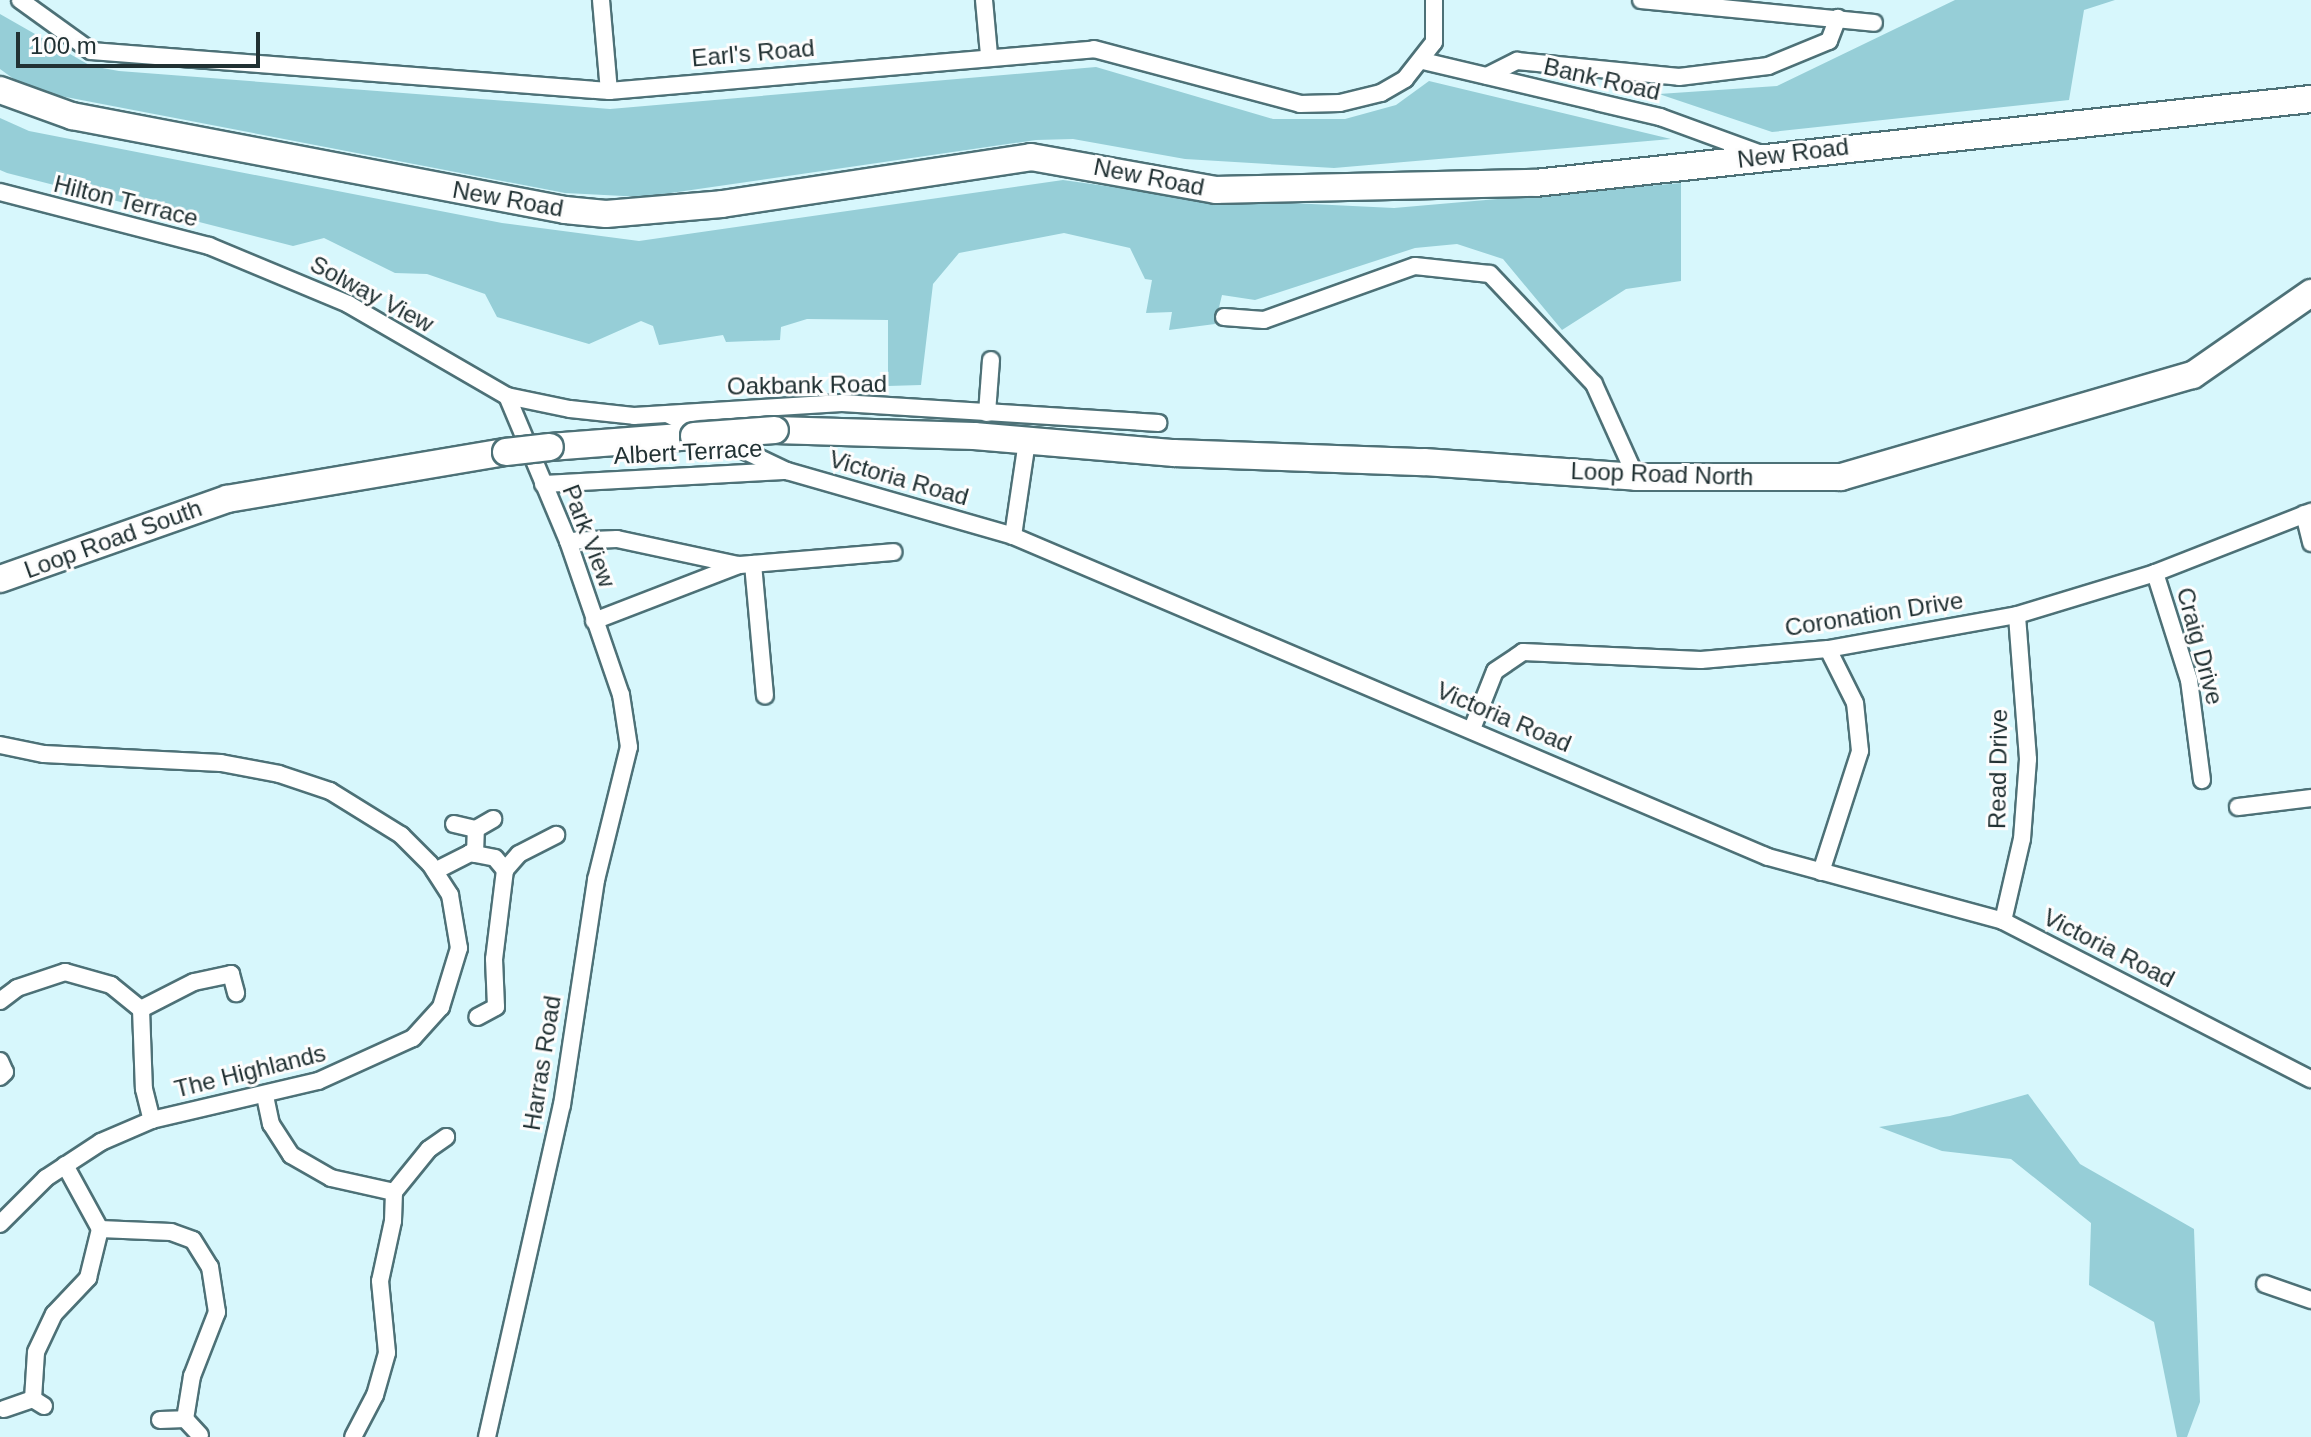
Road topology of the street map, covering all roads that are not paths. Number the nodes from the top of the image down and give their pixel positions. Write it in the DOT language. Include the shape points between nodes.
graph roads {
  1 [pos="20,0"];
  2 [pos="601,0"];
  3 [pos="984,0"];
  4 [pos="1434,0"];
  5 [pos="1641,0"];
  6 [pos="1772,5"];
  7 [pos="1838,18"];
  8 [pos="1874,23"];
  9 [pos="989,55"];
  10 [pos="1423,61"];
  11 [pos="1487,76"];
  12 [pos="0,90"];
  13 [pos="609,91"];
  14 [pos="2311,99"];
  15 [pos="1766,156"];
  16 [pos="0,192"];
  17 [pos="209,246"];
  18 [pos="2311,293"];
  19 [pos="1224,317"];
  20 [pos="991,360"];
  21 [pos="507,396"];
  22 [pos="987,413"];
  23 [pos="669,415"];
  24 [pos="1158,423"];
  25 [pos="1027,441"];
  26 [pos="550,447"];
  27 [pos="787,471"];
  28 [pos="1636,477"];
  29 [pos="543,484"];
  30 [pos="2308,513"];
  31 [pos="1013,536"];
  32 [pos="568,541"];
  33 [pos="2311,543"];
  34 [pos="893,552"];
  35 [pos="746,565"];
  36 [pos="2155,573"];
  37 [pos="0,579"];
  38 [pos="2017,615"];
  39 [pos="594,621"];
  40 [pos="1828,649"];
  41 [pos="621,695"];
  42 [pos="765,695"];
  43 [pos="1472,729"];
  44 [pos="0,745"];
  45 [pos="2202,780"];
  46 [pos="2311,798"];
  47 [pos="2238,807"];
  48 [pos="493,819"];
  49 [pos="454,824"];
  50 [pos="476,829"];
  51 [pos="556,835"];
  52 [pos="475,854"];
  53 [pos="505,870"];
  54 [pos="435,871"];
  55 [pos="1821,872"];
  56 [pos="2003,921"];
  57 [pos="236,993"];
  58 [pos="0,1001"];
  59 [pos="141,1009"];
  60 [pos="477,1017"];
  61 [pos="2311,1079"];
  62 [pos="265,1096"];
  63 [pos="152,1120"];
  64 [pos="446,1137"];
  65 [pos="65,1165"];
  66 [pos="394,1192"];
  67 [pos="0,1224"];
  68 [pos="100,1229"];
  69 [pos="2265,1284"];
  70 [pos="2311,1300"];
  71 [pos="4,1409"];
  72 [pos="185,1419"];
  73 [pos="160,1420"];
  74 [pos="200,1435"];
  75 [pos="353,1437"];
  76 [pos="487,1437"];
  1 -- 13 [label="street, Earl's Road" via="91,51"];
  2 -- 13 [label="street"];
  3 -- 9 [label="street"];
  4 -- 10 [label="street" via="1434,42"];
  5 -- 6 [label="street"];
  6 -- 7 [label="street"];
  7 -- 8 [label="street"];
  7 -- 11 [label="street" via="1829,41 1768,66 1679,77 1517,61"];
  9 -- 10 [label="street, Earl's Road" via="1094,49 1300,104 1340,103 1381,93"];
  9 -- 13 [label="street, Earl's Road"];
  10 -- 11 [label="street, Bank Road"];
  11 -- 15 [label="street, Bank Road" via="1660,117"];
  12 -- 15 [label="main road, New Road" via="72,116 606,214 722,204 1031,157 1216,190 1354,191 1535,183"];
  14 -- 15 [label="main road, New Road"];
  16 -- 17 [label="street, Hilton Terrace"];
  17 -- 21 [label="street, Solway View" via="348,304"];
  18 -- 28 [label="main road, Loop Road North" via="2193,375 1841,477"];
  19 -- 28 [label="street" via="1264,320 1415,266 1490,274 1594,384"];
  20 -- 22 [label="street"];
  21 -- 23 [label="street, Oakbank Road" via="621,415"];
  21 -- 29 [label="street, Park View"];
  22 -- 23 [label="street, Oakbank Road" via="842,403"];
  22 -- 24 [label="street, Oakbank Road"];
  23 -- 27 [label="street, Victoria Road"];
  25 -- 26 [label="main road, Loop Road North, bridge" via="775,430"];
  25 -- 28 [label="main road, Loop Road North"];
  25 -- 31 [label="street"];
  26 -- 37 [label="main road, Loop Road South, bridge" via="227,499"];
  27 -- 29 [label="street, Albert Terrace"];
  27 -- 31 [label="street, Victoria Road"];
  29 -- 32 [label="street, Park View"];
  30 -- 33 [label="street"];
  30 -- 36 [label="street, Coronation Drive"];
  31 -- 43 [label="street, Victoria Road"];
  32 -- 35 [label="street" via="617,539"];
  32 -- 39 [label="street, Park View"];
  34 -- 35 [label="street"];
  35 -- 39 [label="street"];
  35 -- 42 [label="street"];
  36 -- 38 [label="street, Coronation Drive"];
  36 -- 45 [label="street, Craig Drive" via="2189,680"];
  38 -- 40 [label="street, Coronation Drive"];
  38 -- 56 [label="street, Read Drive" via="2028,759 2022,839"];
  39 -- 41 [label="street, Park View"];
  40 -- 43 [label="street, Coronation Drive" via="1701,660 1523,652 1495,671"];
  40 -- 55 [label="street" via="1855,703 1860,751"];
  41 -- 76 [label="street, Harras Road" via="627,763 596,880 562,1105"];
  43 -- 55 [label="street, Victoria Road" via="1768,857"];
  44 -- 54 [label="street, The Highlands" via="44,754 221,763 279,774 369,812 401,835"];
  46 -- 47 [label="street"];
  48 -- 50 [label="street"];
  49 -- 50 [label="street"];
  50 -- 52 [label="street"];
  51 -- 53 [label="street" via="519,854"];
  52 -- 53 [label="street" via="495,858"];
  52 -- 54 [label="street"];
  53 -- 60 [label="street" via="494,959 501,1011"];
  54 -- 62 [label="street, The Highlands" via="450,895 459,948 441,1007 413,1038 366,1063"];
  55 -- 56 [label="street, Victoria Road"];
  56 -- 61 [label="street, Victoria Road"];
  57 -- 59 [label="street" via="235,968"];
  58 -- 59 [label="street" via="17,988 65,972 111,985"];
  59 -- 63 [label="street" via="144,1089"];
  62 -- 63 [label="street, The Highlands"];
  62 -- 66 [label="street" via="271,1124 291,1155 331,1178"];
  63 -- 65 [label="street, The Highlands"];
  64 -- 66 [label="street" via="427,1145"];
  65 -- 67 [label="street, The Highlands"];
  65 -- 68 [label="street"];
  66 -- 75 [label="street" via="380,1281 387,1353 375,1395"];
  68 -- 71 [label="street" via="88,1278 54,1314 36,1352 38,1402"];
  68 -- 72 [label="street" via="171,1232 193,1240 210,1267 217,1312 192,1376"];
  69 -- 70 [label="street"];
  72 -- 73 [label="street"];
  72 -- 74 [label="street"];
}
